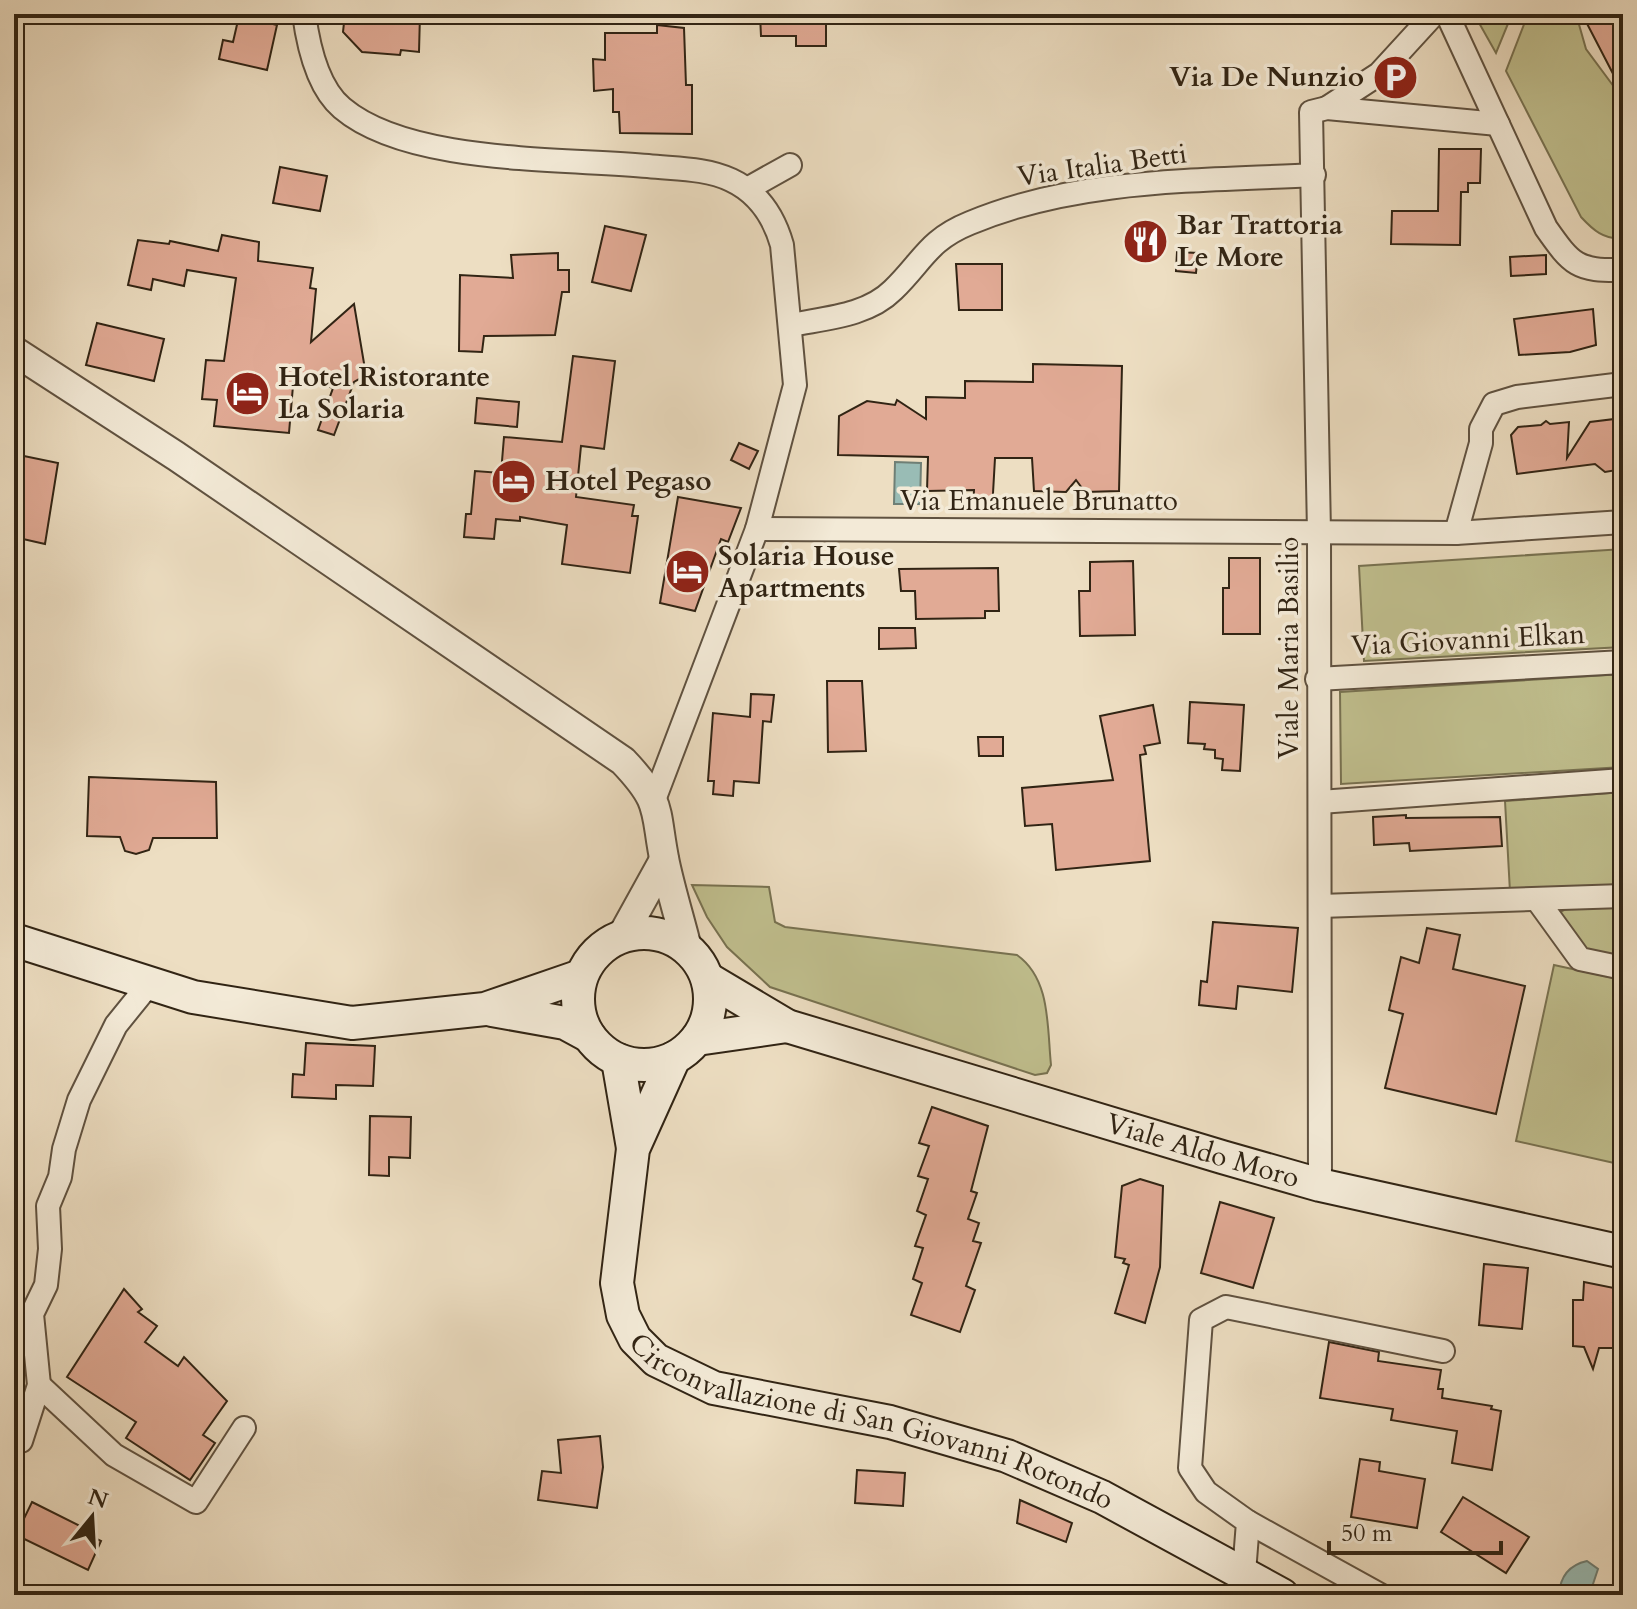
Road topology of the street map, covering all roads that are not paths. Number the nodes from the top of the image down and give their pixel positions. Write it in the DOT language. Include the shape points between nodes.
graph roads {
  1 [pos="304,14"];
  2 [pos="1434,14"];
  3 [pos="1447,14"];
  4 [pos="1319,110"];
  5 [pos="1498,124"];
  6 [pos="790,165"];
  7 [pos="1314,175"];
  8 [pos="747,189"];
  9 [pos="1623,270"];
  10 [pos="791,325"];
  11 [pos="14,351"];
  12 [pos="1623,384"];
  13 [pos="1623,522"];
  14 [pos="757,529"];
  15 [pos="1319,533"];
  16 [pos="1456,533"];
  17 [pos="1623,662"];
  18 [pos="1317,679"];
  19 [pos="1623,780"];
  20 [pos="654,800"];
  21 [pos="1320,802"];
  22 [pos="664,860"];
  23 [pos="1623,896"];
  24 [pos="1538,901"];
  25 [pos="1320,906"];
  26 [pos="622,936"];
  27 [pos="14,940"];
  28 [pos="687,948"];
  29 [pos="1623,968"];
  30 [pos="581,976"];
  31 [pos="708,979"];
  32 [pos="150,983"];
  33 [pos="485,1009"];
  34 [pos="787,1026"];
  35 [pos="589,1036"];
  36 [pos="686,1048"];
  37 [pos="618,1060"];
  38 [pos="633,1149"];
  39 [pos="1320,1185"];
  40 [pos="1623,1252"];
  41 [pos="1443,1351"];
  42 [pos="39,1385"];
  43 [pos="244,1428"];
  44 [pos="21,1441"];
  45 [pos="1248,1522"];
  46 [pos="1244,1573"];
  47 [pos="1282,1595"];
  48 [pos="1380,1595"];
  1 -- 8 [label="street" via="309,54 340,106 379,132 444,151 704,172"];
  2 -- 4 [label="street" via="1379,74"];
  3 -- 5 [label="street"];
  4 -- 5 [label="street"];
  4 -- 7 [label="street, Viale Maria Basilio"];
  5 -- 9 [label="street" via="1546,228 1566,256 1590,271"];
  6 -- 8 [label="street"];
  7 -- 10 [label="street, Via Italia Betti" via="1143,184 1035,200 935,241 892,292 858,312"];
  7 -- 15 [label="street, Viale Maria Basilio"];
  8 -- 10 [label="street" via="777,229"];
  10 -- 14 [label="street" via="795,385"];
  11 -- 20 [label="street" via="587,735 623,761"];
  12 -- 16 [label="street" via="1494,404 1481,429"];
  13 -- 16 [label="street, Via Emanuele Brunatto"];
  14 -- 15 [label="street, Via Emanuele Brunatto"];
  14 -- 20 [label="street"];
  15 -- 16 [label="street, Via Emanuele Brunatto"];
  15 -- 18 [label="street, Viale Maria Basilio"];
  17 -- 18 [label="street, Via Giovanni Elkan"];
  18 -- 21 [label="street, Viale Maria Basilio"];
  19 -- 21 [label="street"];
  20 -- 22 [label="street"];
  21 -- 25 [label="street, Viale Maria Basilio"];
  22 -- 26 [label="street"];
  22 -- 28 [label="street"];
  23 -- 24 [label="street"];
  24 -- 25 [label="street"];
  24 -- 29 [label="street" via="1580,959"];
  25 -- 39 [label="street, Viale Maria Basilio"];
  26 -- 28 [label="main road" via="644,932"];
  26 -- 30 [label="main road" via="604,945"];
  27 -- 32 [label="main road"];
  28 -- 31 [label="main road"];
  30 -- 33 [label="main road"];
  30 -- 35 [label="main road" via="577,997"];
  31 -- 34 [label="main road, Viale Aldo Moro"];
  31 -- 36 [label="main road" via="707,1020"];
  32 -- 33 [label="main road" via="193,997 352,1023"];
  32 -- 42 [label="street" via="116,1025 79,1100 48,1206 46,1285 32,1314"];
  33 -- 35 [label="main road" via="565,1023"];
  34 -- 36 [label="main road, Viale Aldo Moro"];
  34 -- 39 [label="main road, Viale Aldo Moro"];
  35 -- 37 [label="main road"];
  36 -- 37 [label="main road" via="647,1065"];
  36 -- 38 [label="main road, Circonvallazione di San Giovanni Rotondo"];
  37 -- 38 [label="main road, Circonvallazione di San Giovanni Rotondo"];
  38 -- 46 [label="main road, Circonvallazione di San Giovanni Rotondo" via="617,1283 623,1315 635,1339 656,1360 714,1388 890,1422 1007,1456 1102,1497"];
  39 -- 40 [label="main road, Viale Aldo Moro"];
  41 -- 45 [label="street" via="1226,1307 1201,1320 1190,1468 1206,1492"];
  42 -- 43 [label="street" via="114,1455 196,1502"];
  42 -- 44 [label="street"];
  45 -- 46 [label="street"];
  45 -- 48 [label="street"];
  46 -- 47 [label="main road, Circonvallazione di San Giovanni Rotondo"];
}
